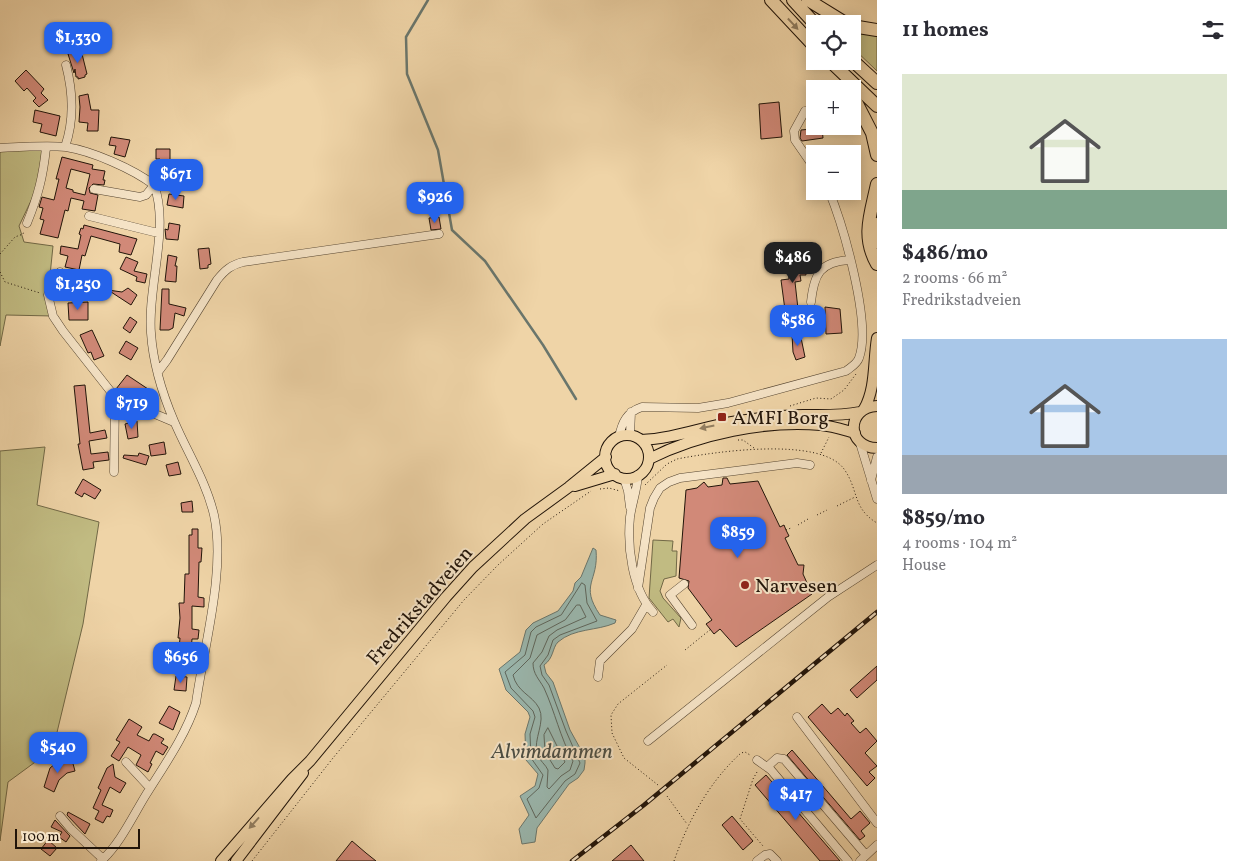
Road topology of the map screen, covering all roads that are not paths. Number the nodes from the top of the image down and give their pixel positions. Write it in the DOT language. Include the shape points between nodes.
graph roads {
  1 [pos="771,0"];
  2 [pos="793,0"];
  3 [pos="808,0"];
  4 [pos="807,15"];
  5 [pos="832,15"];
  6 [pos="861,27"];
  7 [pos="877,30"];
  8 [pos="806,37"];
  9 [pos="66,65"];
  10 [pos="861,68"];
  11 [pos="840,72"];
  12 [pos="845,80"];
  13 [pos="877,83"];
  14 [pos="877,106"];
  15 [pos="805,111"];
  16 [pos="861,111"];
  17 [pos="66,147"];
  18 [pos="0,148"];
  19 [pos="46,148"];
  20 [pos="877,155"];
  21 [pos="806,156"];
  22 [pos="877,184"];
  23 [pos="154,185"];
  24 [pos="94,189"];
  25 [pos="832,200"];
  26 [pos="89,216"];
  27 [pos="28,223"];
  28 [pos="877,224"];
  29 [pos="158,233"];
  30 [pos="439,234"];
  31 [pos="877,242"];
  32 [pos="849,260"];
  33 [pos="877,264"];
  34 [pos="60,272"];
  35 [pos="811,302"];
  36 [pos="877,338"];
  37 [pos="158,372"];
  38 [pos="115,397"];
  39 [pos="877,406"];
  40 [pos="862,411"];
  41 [pos="631,412"];
  42 [pos="174,422"];
  43 [pos="630,435"];
  44 [pos="619,437"];
  45 [pos="858,438"];
  46 [pos="641,440"];
  47 [pos="877,448"];
  48 [pos="606,457"];
  49 [pos="877,457"];
  50 [pos="649,459"];
  51 [pos="810,465"];
  52 [pos="114,472"];
  53 [pos="638,475"];
  54 [pos="619,476"];
  55 [pos="871,480"];
  56 [pos="569,487"];
  57 [pos="877,499"];
  58 [pos="631,514"];
  59 [pos="630,540"];
  60 [pos="645,540"];
  61 [pos="877,565"];
  62 [pos="684,584"];
  63 [pos="638,588"];
  64 [pos="646,605"];
  65 [pos="653,612"];
  66 [pos="692,625"];
  67 [pos="598,677"];
  68 [pos="797,717"];
  69 [pos="648,741"];
  70 [pos="310,761"];
  71 [pos="126,762"];
  72 [pos="150,788"];
  73 [pos="60,816"];
  74 [pos="877,822"];
  75 [pos="877,846"];
  76 [pos="863,858"];
  77 [pos="102,860"];
  78 [pos="221,861"];
  79 [pos="236,861"];
  80 [pos="757,861"];
  81 [pos="776,861"];
  82 [pos="848,861"];
  1 -- 8 [label="highway, one-way"];
  2 -- 4 [label="highway"];
  3 -- 5 [label="highway"];
  6 -- 7 [label="highway"];
  9 -- 17 [label="street" via="72,113"];
  10 -- 13 [label="highway"];
  11 -- 12 [label="highway"];
  11 -- 14 [label="highway"];
  15 -- 21 [label="street" via="794,131 795,140"];
  16 -- 20 [label="highway" via="872,132"];
  17 -- 19 [label="street"];
  17 -- 23 [label="street" via="115,164"];
  18 -- 19 [label="street"];
  19 -- 27 [label="street" via="41,185"];
  22 -- 33 [label="highway" via="867,228"];
  23 -- 24 [label="street" via="140,197"];
  23 -- 29 [label="street" via="159,209"];
  25 -- 32 [label="street"];
  26 -- 29 [label="street"];
  28 -- 31 [label="highway"];
  29 -- 37 [label="street" via="150,330"];
  30 -- 37 [label="street" via="243,262 226,270"];
  32 -- 35 [label="street" via="824,265"];
  32 -- 41 [label="street" via="863,328 859,358 846,371 728,403 680,409 649,406"];
  34 -- 38 [label="street" via="48,295 53,316"];
  36 -- 40 [label="main road" via="869,400"];
  37 -- 42 [label="street"];
  38 -- 42 [label="street"];
  38 -- 52 [label="street"];
  39 -- 40 [label="main road"];
  40 -- 45 [label="main road" via="854,422"];
  40 -- 46 [label="main road, one-way" via="840,416 761,418 696,429 663,439"];
  41 -- 43 [label="street"];
  41 -- 44 [label="street" via="622,422"];
  42 -- 72 [label="street" via="208,492 216,529 217,567 196,703 187,727"];
  43 -- 44 [label="main road"];
  43 -- 46 [label="main road"];
  44 -- 48 [label="main road" via="609,445"];
  45 -- 47 [label="main road" via="871,448"];
  45 -- 50 [label="main road" via="821,425 760,428 699,439"];
  45 -- 55 [label="street"];
  46 -- 50 [label="main road" via="646,445"];
  48 -- 54 [label="main road" via="607,464"];
  48 -- 56 [label="main road, Fredrikstadveien"];
  49 -- 55 [label="street"];
  50 -- 53 [label="main road" via="644,471"];
  51 -- 60 [label="street" via="697,475 669,482 654,498"];
  53 -- 54 [label="main road"];
  53 -- 58 [label="street"];
  54 -- 56 [label="main road, Fredrikstadveien"];
  54 -- 58 [label="street" via="628,491"];
  55 -- 57 [label="street"];
  56 -- 70 [label="main road, Fredrikstadveien" via="525,519 473,567"];
  58 -- 59 [label="street"];
  59 -- 60 [label="street"];
  59 -- 63 [label="street"];
  60 -- 63 [label="street"];
  61 -- 69 [label="street" via="828,597"];
  62 -- 66 [label="street" via="670,595"];
  63 -- 64 [label="street"];
  64 -- 65 [label="street"];
  64 -- 67 [label="street" via="632,629 600,661"];
  68 -- 74 [label="street"];
  70 -- 78 [label="main road, Fredrikstadveien, one-way"];
  70 -- 79 [label="main road, Fredrikstadveien" via="298,782"];
  71 -- 72 [label="street"];
  72 -- 77 [label="street"];
  73 -- 77 [label="street"];
  75 -- 76 [label="street"];
  76 -- 82 [label="street" via="784,759 762,763"];
  80 -- 81 [label="street" via="770,854"];
}
